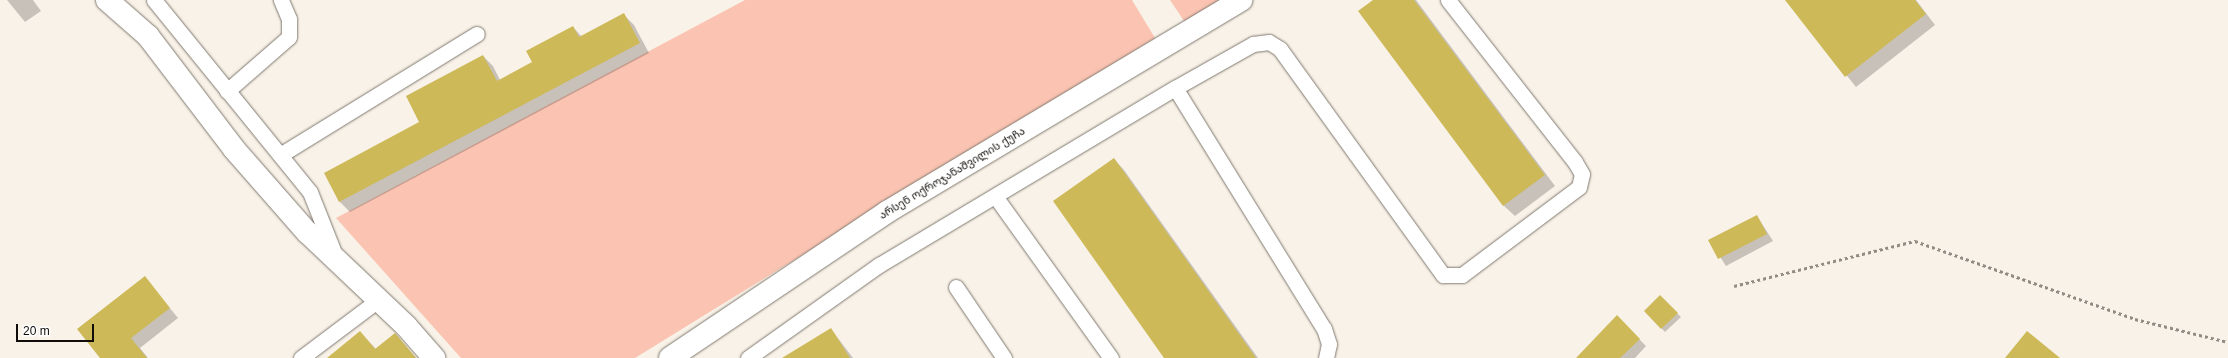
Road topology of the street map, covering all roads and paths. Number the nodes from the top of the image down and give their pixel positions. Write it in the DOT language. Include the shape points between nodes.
graph roads {
  1 [pos="107,0"];
  2 [pos="154,0"];
  3 [pos="281,0"];
  4 [pos="1241,0"];
  5 [pos="1448,0"];
  6 [pos="477,34"];
  7 [pos="1175,88"];
  8 [pos="227,91"];
  9 [pos="280,155"];
  10 [pos="995,196"];
  11 [pos="338,262"];
  12 [pos="1734,286"];
  13 [pos="956,287"];
  14 [pos="378,300"];
  15 [pos="2228,342"];
  16 [pos="301,358"];
  17 [pos="434,358"];
  18 [pos="670,358"];
  19 [pos="748,358"];
  20 [pos="1004,358"];
  21 [pos="1110,358"];
  22 [pos="1326,358"];
  1 -- 11 [label="street" via="148,36 234,149 307,232"];
  2 -- 8 [label="lane"];
  3 -- 8 [label="lane" via="289,19 289,37"];
  4 -- 18 [label="street, არსენ ოქროჯანაშვილის ქუჩა" via="887,212"];
  5 -- 7 [label="lane" via="1582,174 1579,187 1462,275 1443,275 1280,49 1269,42 1253,44"];
  6 -- 9 [label="lane"];
  7 -- 10 [label="lane"];
  7 -- 22 [label="lane" via="1324,329 1330,344"];
  8 -- 9 [label="lane"];
  9 -- 11 [label="lane" via="310,192"];
  10 -- 19 [label="lane" via="879,265"];
  10 -- 21 [label="lane"];
  11 -- 14 [label="street"];
  12 -- 15 [label="path" via="1915,241 2135,319"];
  13 -- 20 [label="lane"];
  14 -- 16 [label="lane"];
  14 -- 17 [label="street"];
}
